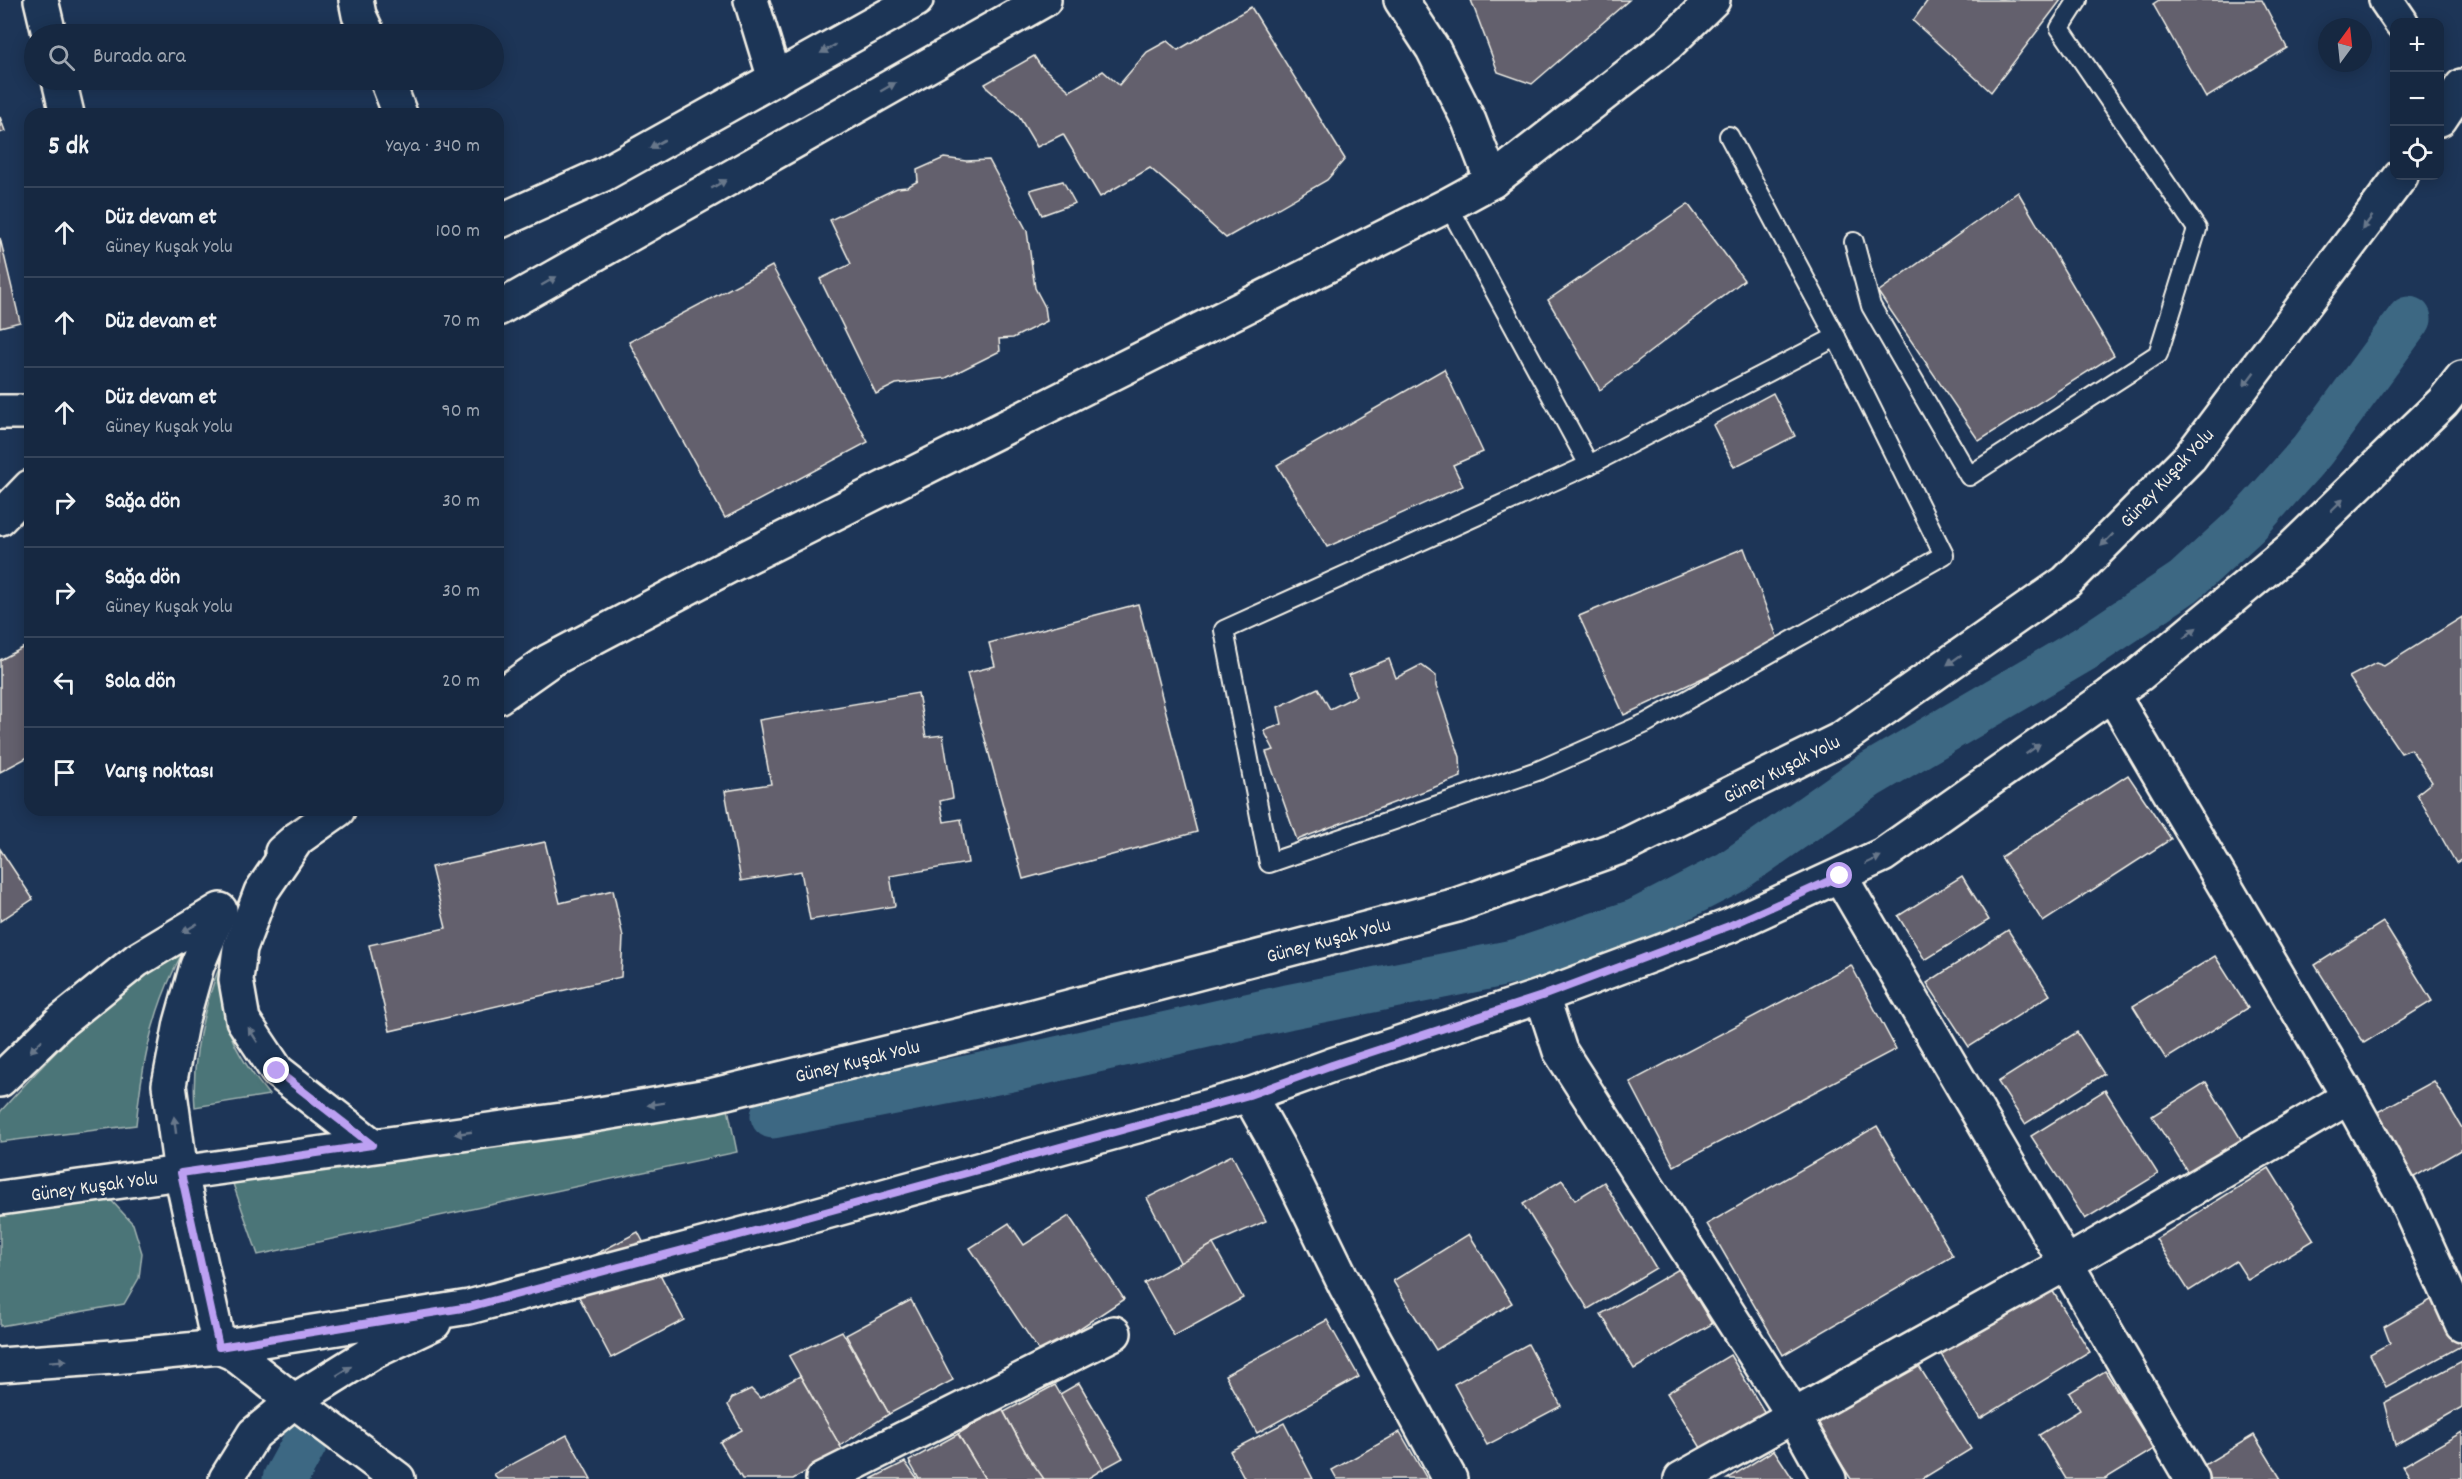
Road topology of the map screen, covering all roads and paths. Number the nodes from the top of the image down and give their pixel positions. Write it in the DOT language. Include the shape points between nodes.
graph roads {
  1 [pos="41,0"];
  2 [pos="356,0"];
  3 [pos="751,0"];
  4 [pos="916,0"];
  5 [pos="1044,0"];
  6 [pos="1401,0"];
  7 [pos="1713,0"];
  8 [pos="2078,0"];
  9 [pos="2386,0"];
  10 [pos="2398,18"];
  11 [pos="47,24"];
  12 [pos="363,24"];
  13 [pos="775,79"];
  14 [pos="61,90"];
  15 [pos="391,90"];
  16 [pos="66,108"];
  17 [pos="398,108"];
  18 [pos="1729,136"];
  19 [pos="2398,180"];
  20 [pos="1492,181"];
  21 [pos="1448,206"];
  22 [pos="504,219"];
  23 [pos="1854,242"];
  24 [pos="504,306"];
  25 [pos="1836,336"];
  26 [pos="2462,378"];
  27 [pos="0,412"];
  28 [pos="24,412"];
  29 [pos="2462,416"];
  30 [pos="2418,425"];
  31 [pos="1589,465"];
  32 [pos="24,493"];
  33 [pos="0,518"];
  34 [pos="504,693"];
  35 [pos="2112,694"];
  36 [pos="330,816"];
  37 [pos="297,839"];
  38 [pos="1840,876"];
  39 [pos="220,910"];
  40 [pos="1542,996"];
  41 [pos="0,1080"];
  42 [pos="1249,1095"];
  43 [pos="2349,1097"];
  44 [pos="372,1145"];
  45 [pos="181,1173"];
  46 [pos="0,1198"];
  47 [pos="2067,1263"];
  48 [pos="469,1307"];
  49 [pos="2462,1324"];
  50 [pos="1114,1333"];
  51 [pos="219,1347"];
  52 [pos="0,1365"];
  53 [pos="294,1401"];
  54 [pos="1794,1416"];
  55 [pos="226,1479"];
  56 [pos="398,1479"];
  57 [pos="823,1479"];
  58 [pos="1450,1479"];
  59 [pos="1681,1479"];
  60 [pos="1829,1479"];
  61 [pos="2192,1479"];
  1 -- 11 [label="main road"];
  2 -- 12 [label="main road"];
  3 -- 13 [label="main road"];
  4 -- 13 [label="main road, one-way"];
  24 -- 5 [label="main road, one-way"];
  6 -- 20 [label="main road" via="1469,121"];
  7 -- 20 [label="main road" via="1668,44"];
  8 -- 23 [label="lane" via="2060,28 2197,230 2158,354 1969,476 1871,306"];
  9 -- 10 [label="main road"];
  13 -- 22 [label="main road, one-way" via="602,175"];
  14 -- 16 [label="main road"];
  15 -- 17 [label="main road"];
  18 -- 25 [label="lane"];
  19 -- 44 [label="main road, Güney Kuşak Yolu, one-way" via="2190,457 2066,582 1841,739 1626,845 1457,905 977,1031 714,1095"];
  20 -- 21 [label="main road"];
  21 -- 31 [label="lane"];
  21 -- 34 [label="main road" via="731,565 549,662"];
  25 -- 31 [label="lane"];
  25 -- 31 [label="lane" via="1944,555 1646,723 1540,770 1269,863 1224,630"];
  26 -- 30 [label="main road"];
  27 -- 28 [label="main road"];
  29 -- 30 [label="main road"];
  35 -- 30 [label="main road, one-way" via="2290,550"];
  32 -- 33 [label="main road"];
  38 -- 35 [label="main road, one-way" via="1883,855"];
  35 -- 43 [label="main road"];
  36 -- 37 [label="main road"];
  37 -- 39 [label="main road"];
  44 -- 37 [label="main road, one-way" via="277,1071 243,1020 236,980 240,948 261,892"];
  38 -- 40 [label="main road" via="1729,926"];
  38 -- 47 [label="main road"];
  39 -- 41 [label="main road, one-way" via="137,960 60,1023"];
  45 -- 39 [label="main road, one-way" via="170,1085 197,966"];
  40 -- 42 [label="main road"];
  40 -- 54 [label="main road" via="1560,1051"];
  42 -- 48 [label="main road"];
  42 -- 58 [label="main road" via="1346,1287"];
  43 -- 47 [label="main road"];
  43 -- 49 [label="main road" via="2406,1200"];
  44 -- 45 [label="main road, Güney Kuşak Yolu"];
  45 -- 46 [label="main road, Güney Kuşak Yolu"];
  45 -- 51 [label="main road"];
  47 -- 54 [label="main road"];
  47 -- 61 [label="main road"];
  48 -- 51 [label="main road"];
  53 -- 48 [label="main road, one-way" via="374,1352"];
  50 -- 57 [label="main road"];
  52 -- 51 [label="main road, one-way"];
  51 -- 53 [label="main road" via="233,1353"];
  53 -- 55 [label="main road" via="254,1434"];
  53 -- 56 [label="main road"];
  54 -- 59 [label="main road"];
  54 -- 60 [label="main road"];
}
